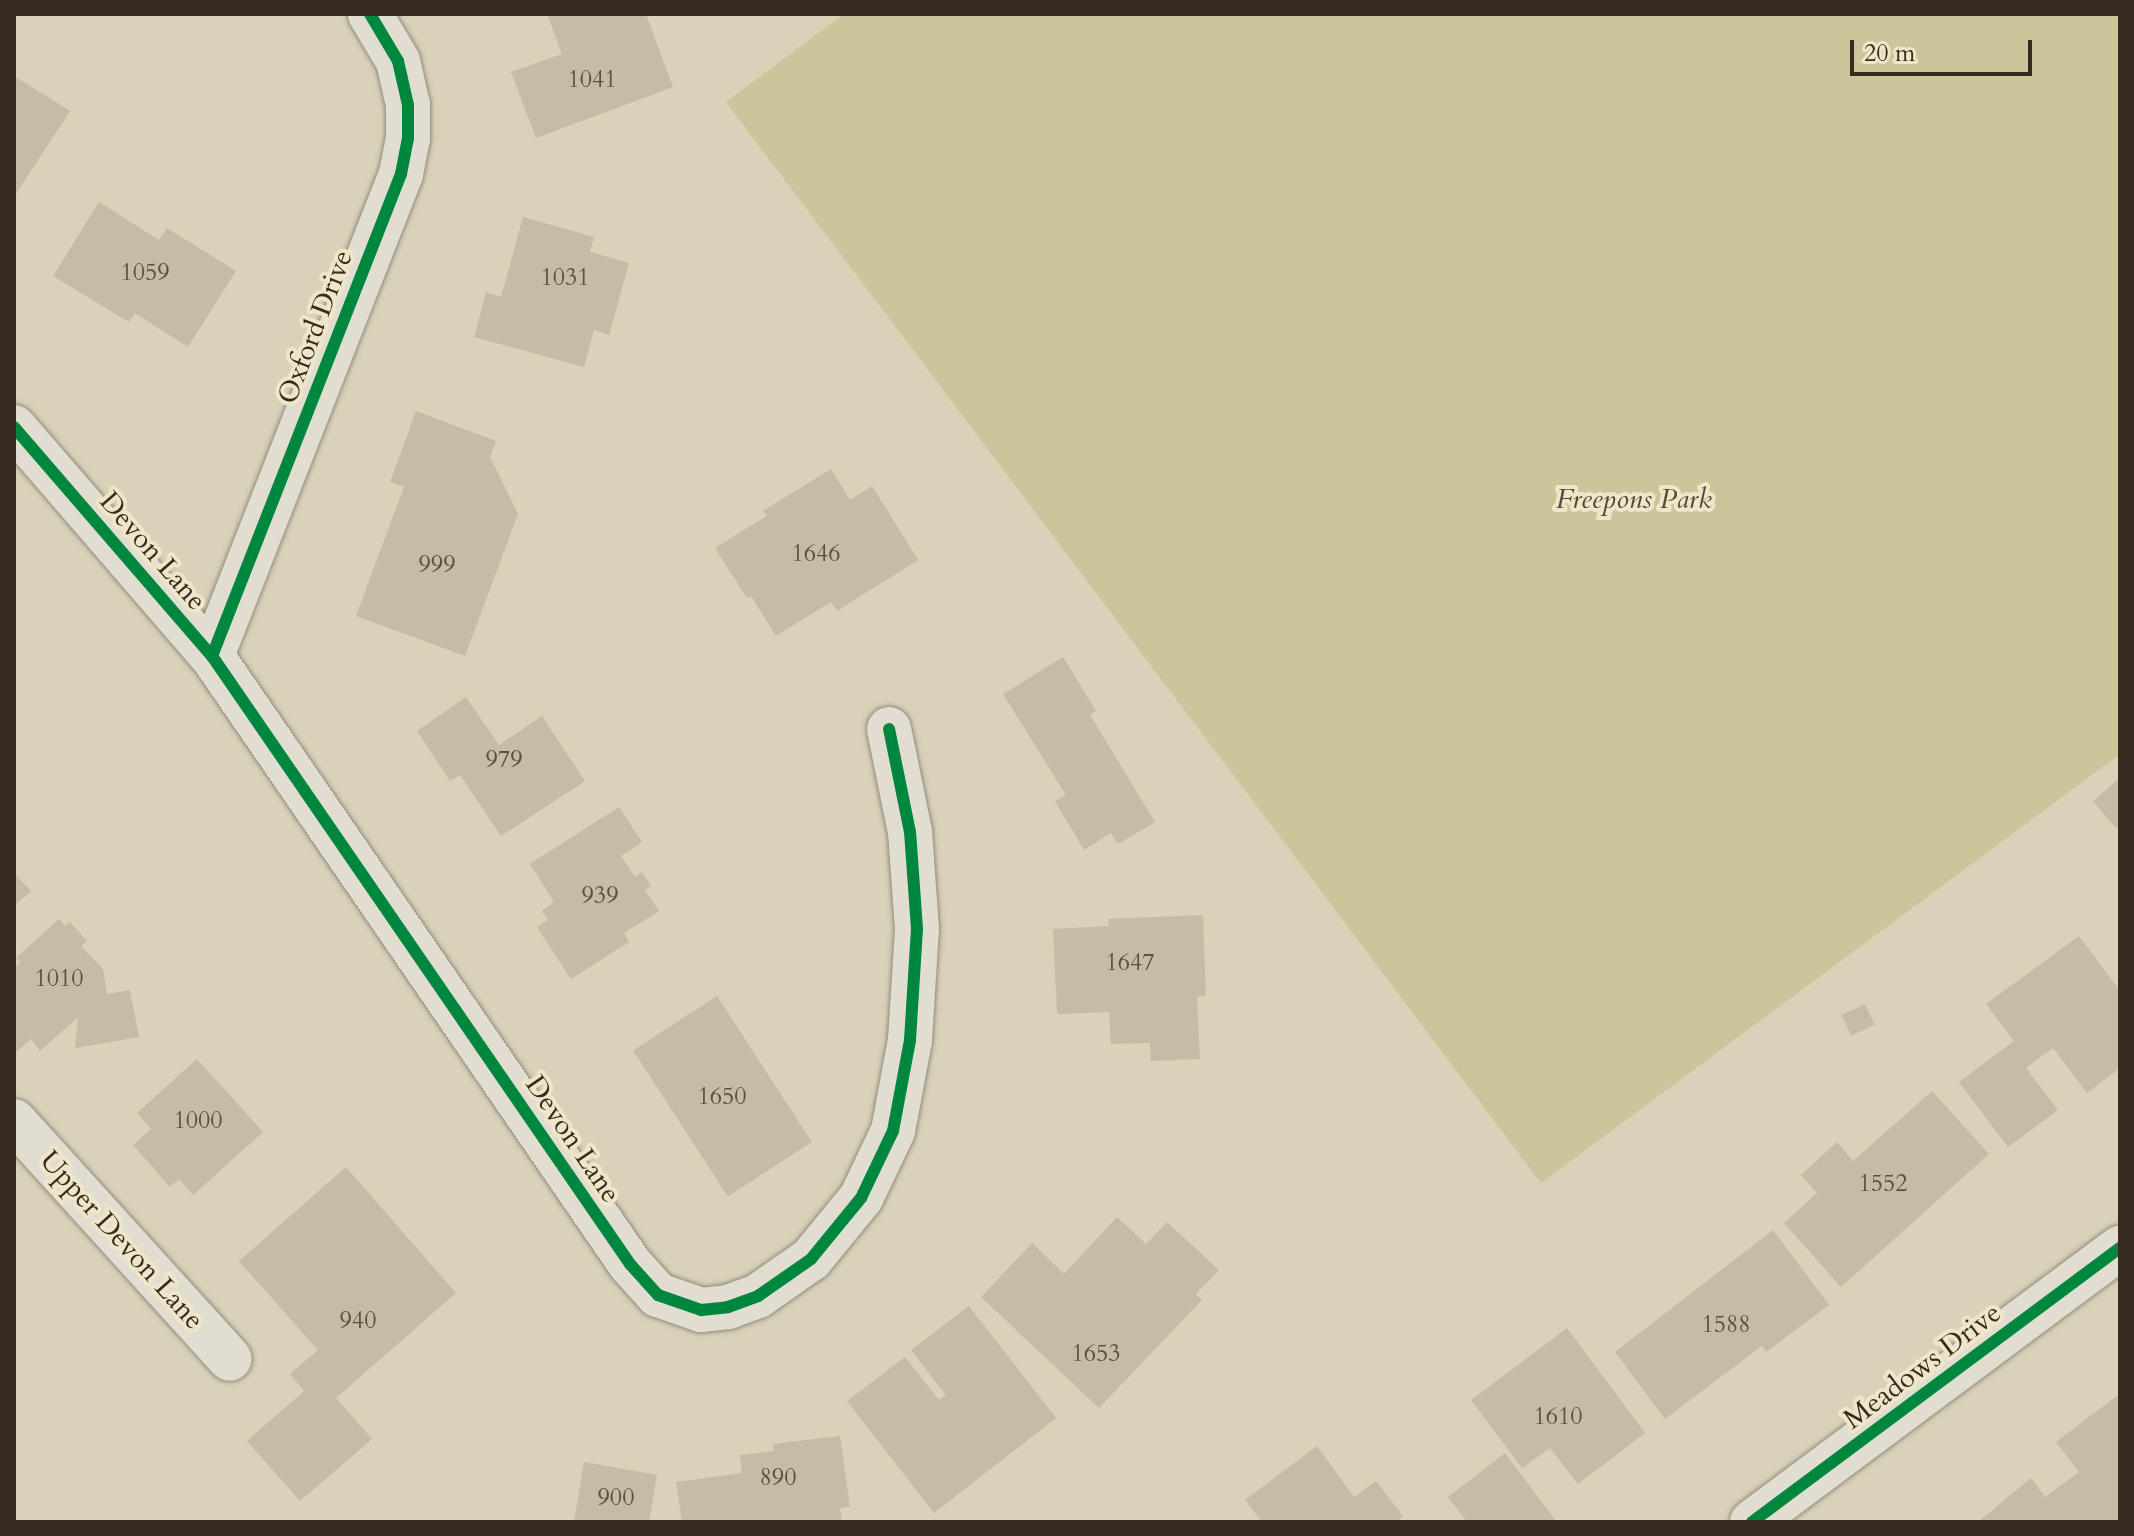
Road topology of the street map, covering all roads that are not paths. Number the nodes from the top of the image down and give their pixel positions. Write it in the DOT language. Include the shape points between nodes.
graph roads {
  1 [pos="370,14"];
  2 [pos="14,427"];
  3 [pos="212,656"];
  4 [pos="889,729"];
  5 [pos="14,1121"];
  6 [pos="2120,1248"];
  7 [pos="230,1359"];
  8 [pos="1752,1522"];
  1 -- 3 [label="street, Oxford Drive" via="398,61 408,105 401,174"];
  2 -- 3 [label="street, Devon Lane"];
  3 -- 4 [label="street, Devon Lane" via="630,1264 658,1295 701,1310 758,1296 811,1259 861,1198 893,1131 910,1040 917,929 910,832"];
  5 -- 7 [label="street, Upper Devon Lane"];
  6 -- 8 [label="street, Meadows Drive"];
}
